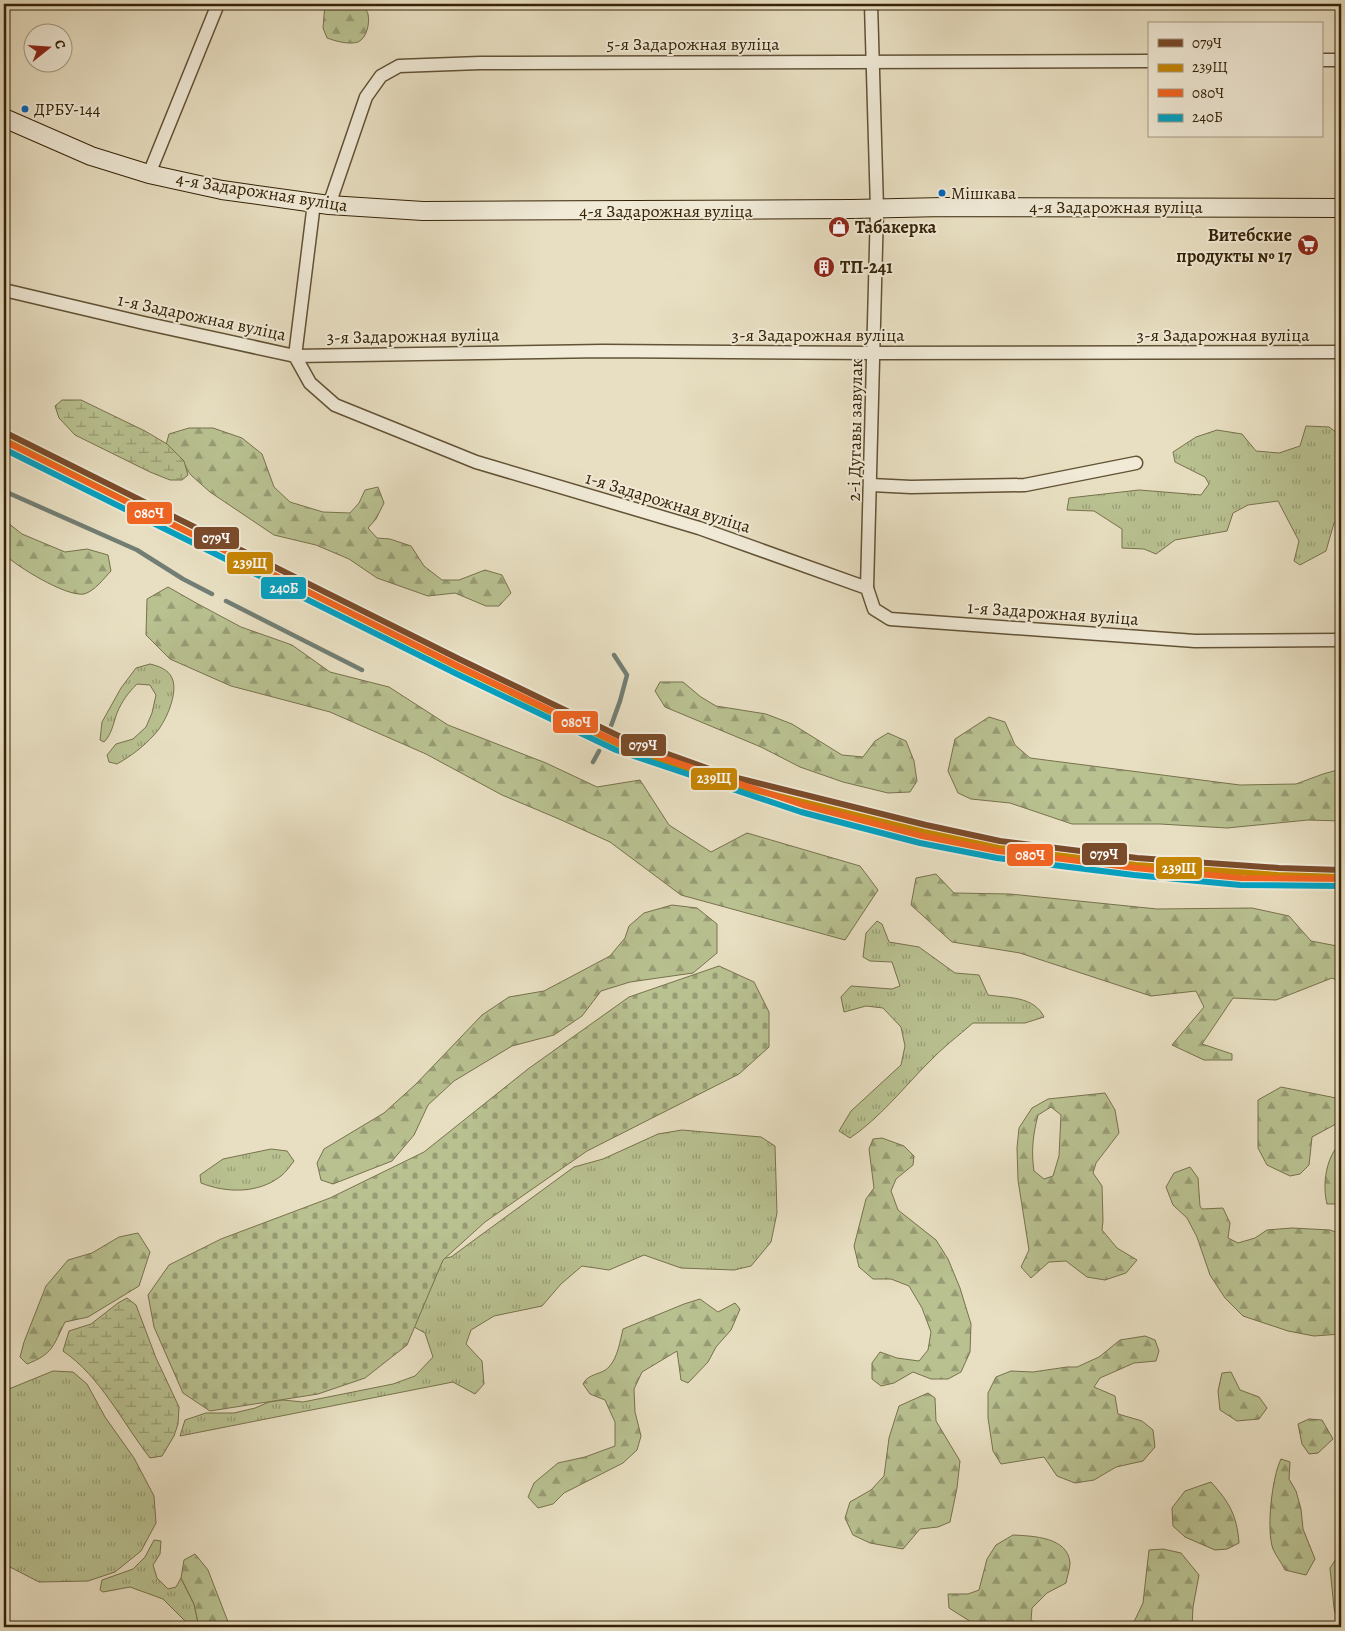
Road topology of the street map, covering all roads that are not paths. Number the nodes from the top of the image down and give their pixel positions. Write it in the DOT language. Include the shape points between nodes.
graph roads {
  1 [pos="218,4"];
  2 [pos="871,4"];
  3 [pos="1322,60"];
  4 [pos="1341,60"];
  5 [pos="872,61"];
  6 [pos="1148,61"];
  7 [pos="4,118"];
  8 [pos="149,174"];
  9 [pos="322,204"];
  10 [pos="877,208"];
  11 [pos="1341,208"];
  12 [pos="4,290"];
  13 [pos="1341,352"];
  14 [pos="874,353"];
  15 [pos="295,356"];
  16 [pos="1136,463"];
  17 [pos="871,485"];
  18 [pos="867,588"];
  19 [pos="1341,640"];
  1 -- 8 [label="street"];
  2 -- 5 [label="street, 2-і Дугавы завулак"];
  3 -- 4 [label="street"];
  5 -- 6 [label="street, 5-я Задарожная вуліца"];
  5 -- 9 [label="street, 5-я Задарожная вуліца" via="400,66 381,76 366,96"];
  5 -- 10 [label="street, 2-і Дугавы завулак"];
  7 -- 8 [label="main road, 4-я Задарожная вуліца" via="91,156"];
  8 -- 9 [label="main road, 4-я Задарожная вуліца" via="222,190"];
  9 -- 10 [label="main road, 4-я Задарожная вуліца" via="423,212"];
  9 -- 15 [label="street, 5-я Задарожная вуліца"];
  10 -- 11 [label="main road, 4-я Задарожная вуліца"];
  10 -- 14 [label="street, 2-і Дугавы завулак"];
  12 -- 15 [label="street, 1-я Задарожная вуліца"];
  13 -- 14 [label="street, 3-я Задарожная вуліца"];
  14 -- 15 [label="street, 3-я Задарожная вуліца" via="603,351"];
  14 -- 17 [label="street, 2-і Дугавы завулак"];
  15 -- 18 [label="street, 1-я Задарожная вуліца" via="310,382 344,409 476,462 699,528"];
  16 -- 17 [label="street" via="1025,485"];
  17 -- 18 [label="street, 2-і Дугавы завулак"];
  18 -- 19 [label="street, 1-я Задарожная вуліца" via="874,609 890,619 1194,641"];
}
